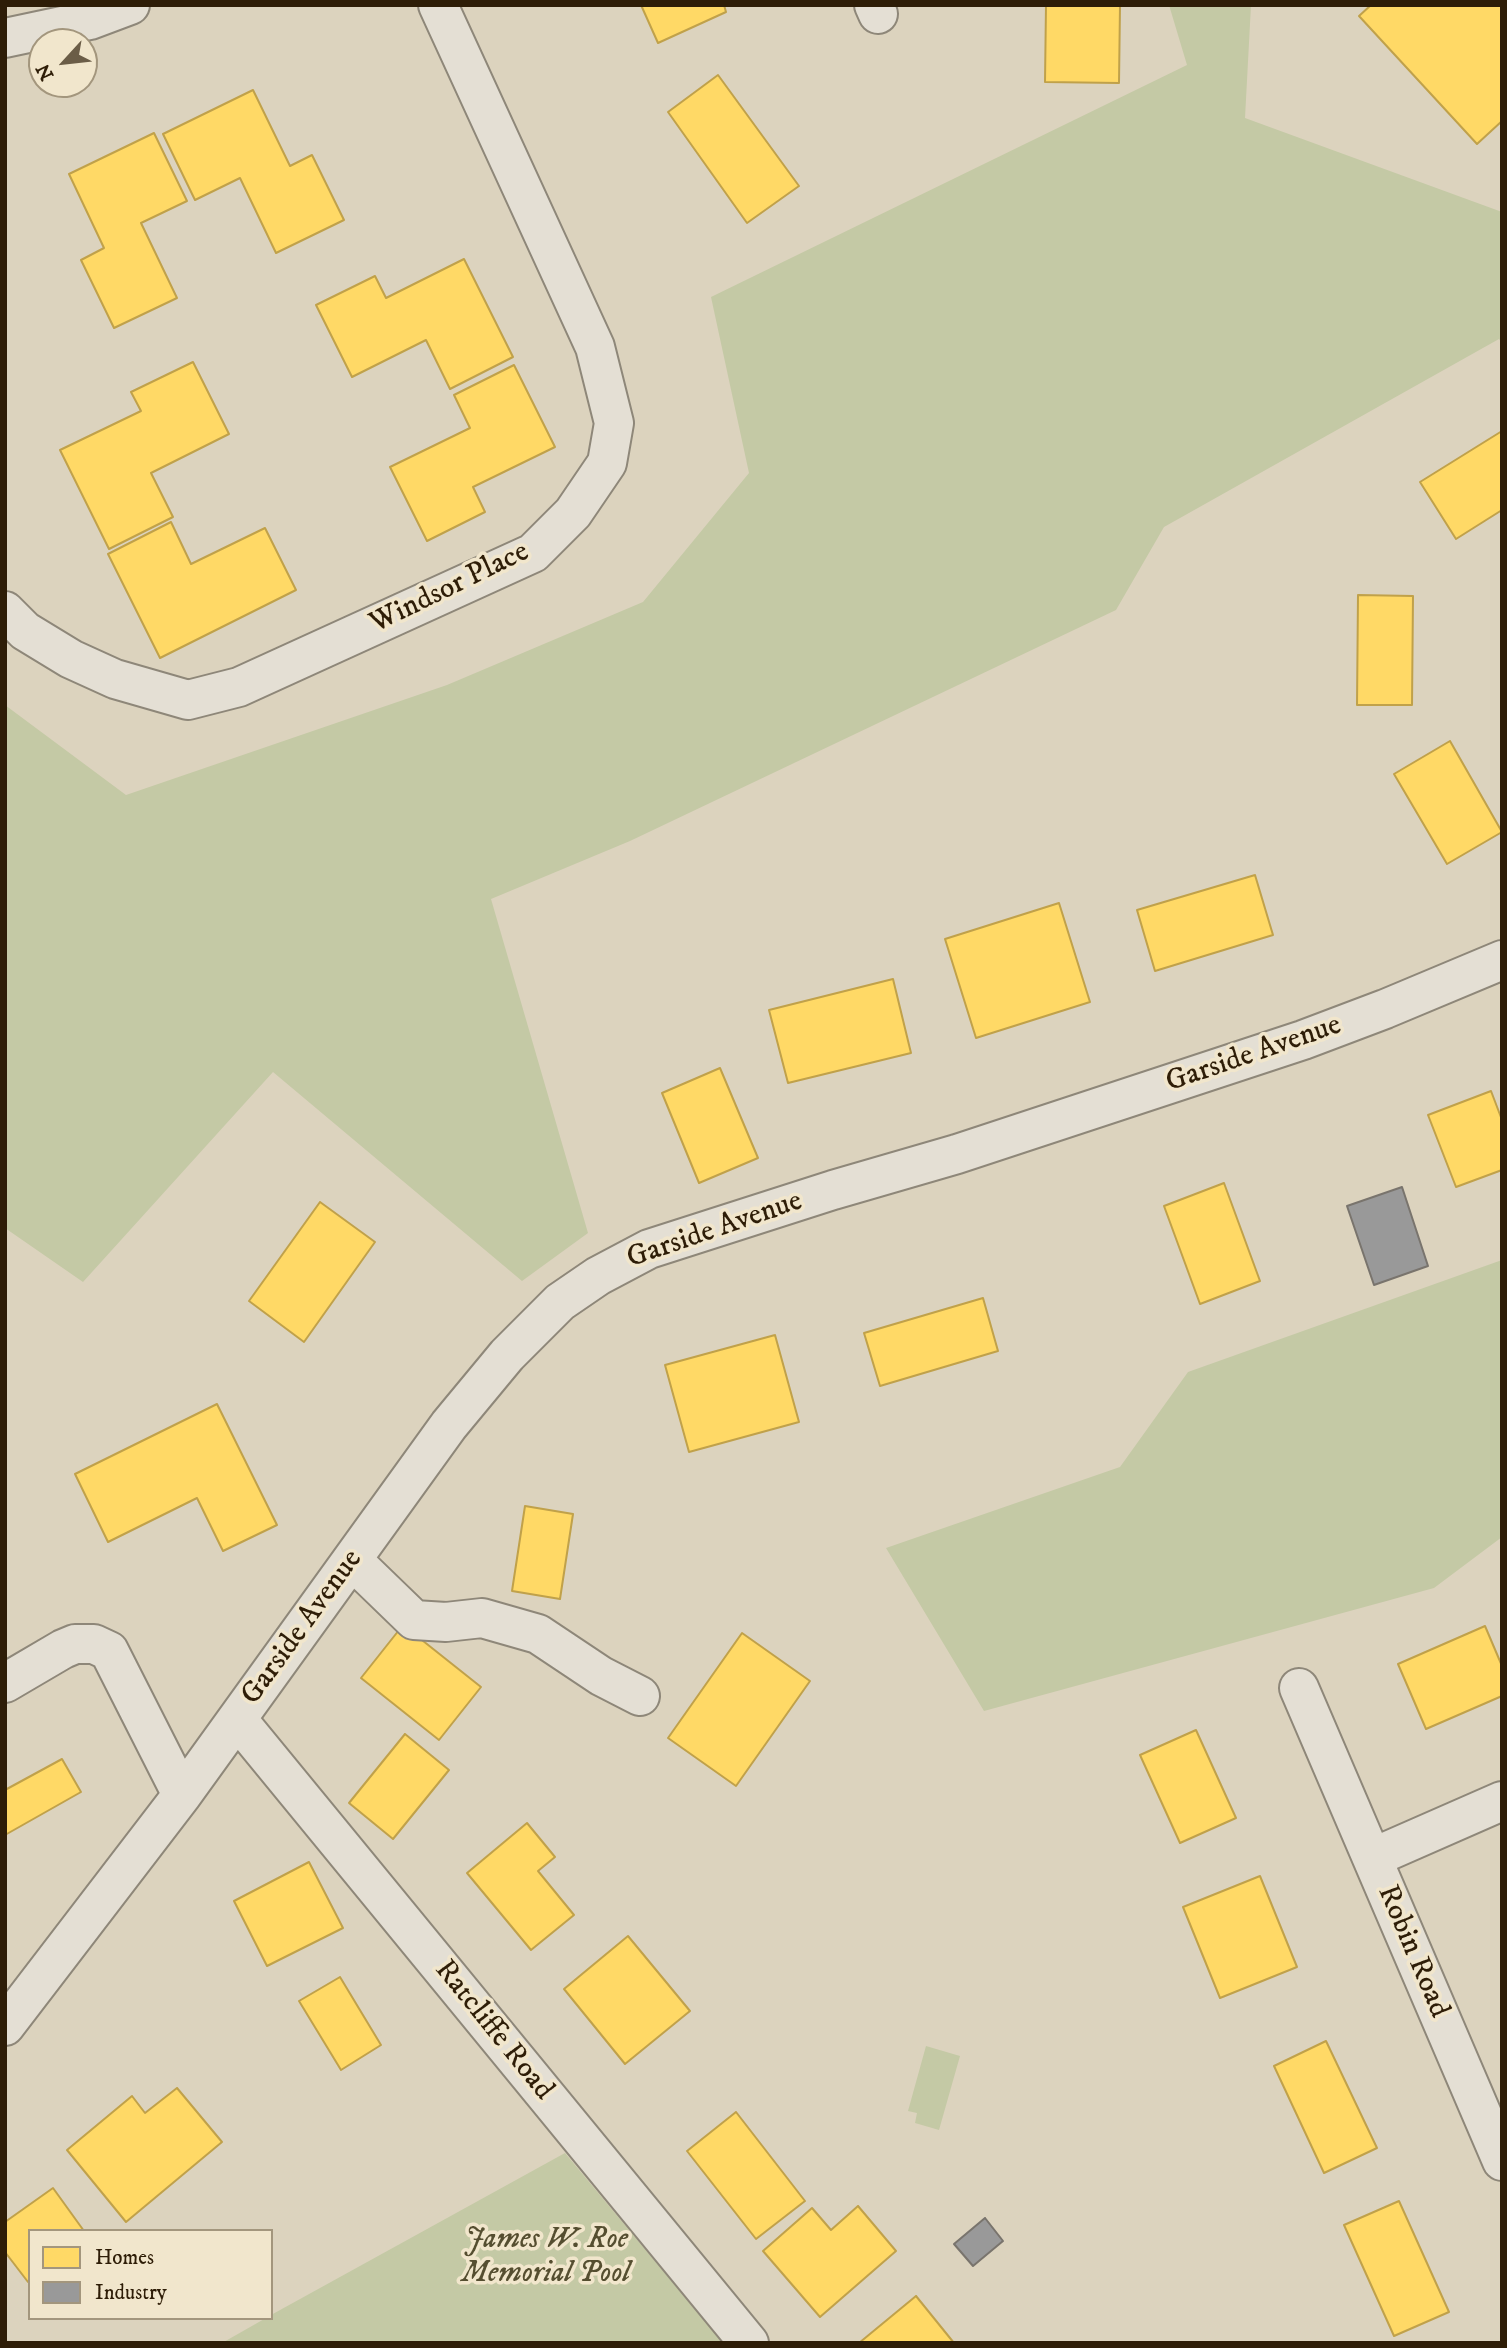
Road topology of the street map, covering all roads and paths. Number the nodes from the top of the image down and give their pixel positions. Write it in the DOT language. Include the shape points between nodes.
graph roads {
  1 [pos="130,5"];
  2 [pos="438,5"];
  3 [pos="5,38"];
  4 [pos="5,611"];
  5 [pos="1502,960"];
  6 [pos="352,1560"];
  7 [pos="5,1683"];
  8 [pos="1299,1688"];
  9 [pos="640,1696"];
  10 [pos="237,1719"];
  11 [pos="182,1795"];
  12 [pos="1502,1801"];
  13 [pos="1372,1858"];
  14 [pos="5,2026"];
  15 [pos="1502,2161"];
  16 [pos="749,2343"];
  1 -- 3 [label="street" via="90,20"];
  2 -- 4 [label="street, Windsor Place" via="595,347 614,423 607,463 572,513 533,553 239,687 188,700 115,679 71,659 25,631"];
  5 -- 6 [label="street, Garside Avenue" via="1303,1040 649,1249 560,1302 507,1355 449,1425"];
  6 -- 9 [label="street" via="414,1620 482,1618 538,1634"];
  6 -- 10 [label="street, Garside Avenue"];
  7 -- 11 [label="street" via="75,1644 94,1644 109,1651"];
  8 -- 13 [label="street, Robin Road"];
  10 -- 11 [label="street, Garside Avenue"];
  10 -- 16 [label="street, Ratcliffe Road"];
  11 -- 14 [label="street, Garside Avenue"];
  12 -- 13 [label="street"];
  13 -- 15 [label="street, Robin Road"];
}
